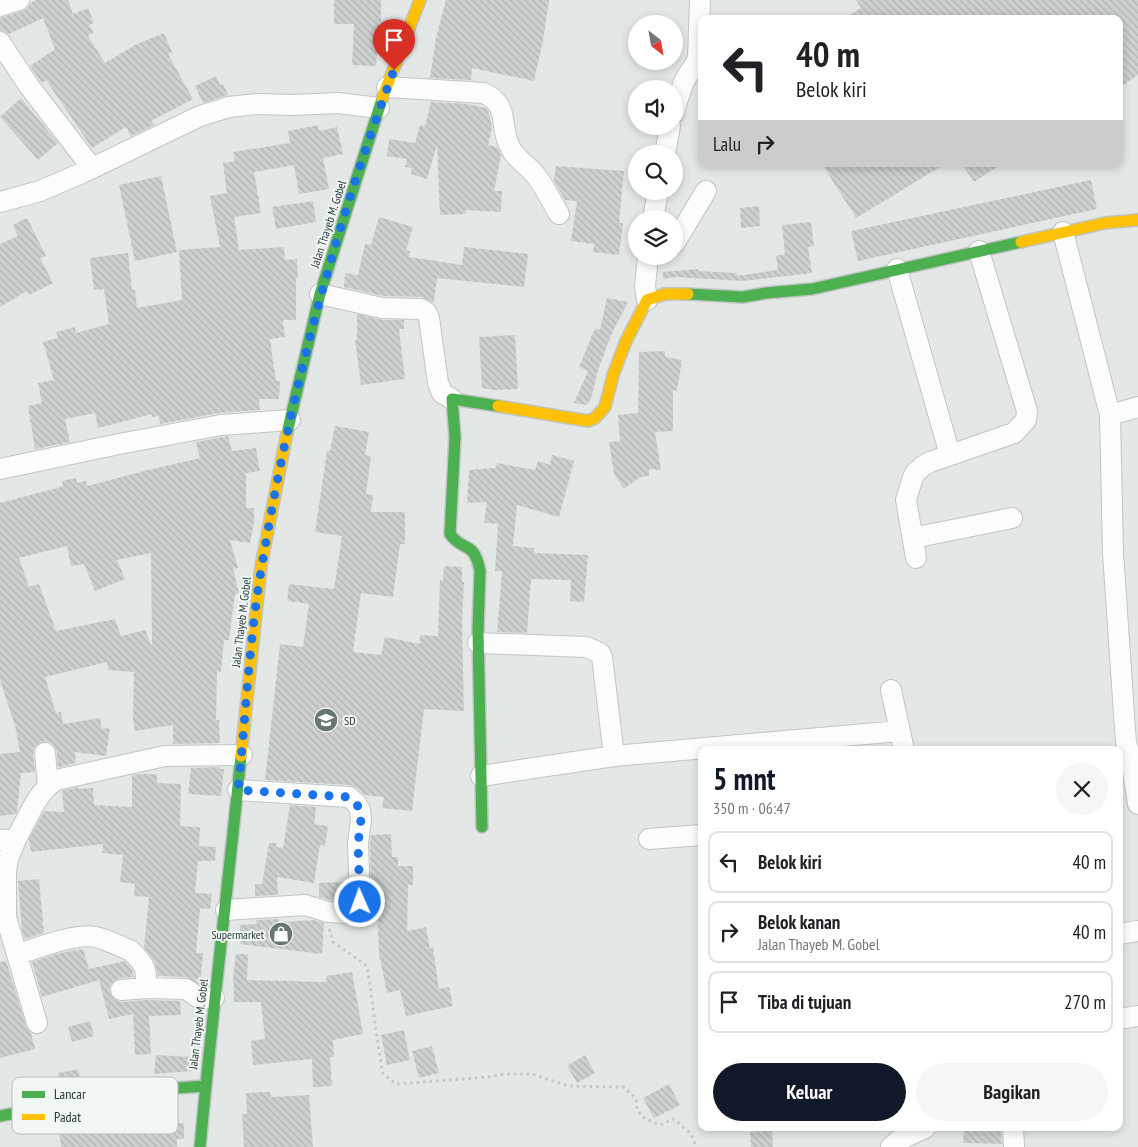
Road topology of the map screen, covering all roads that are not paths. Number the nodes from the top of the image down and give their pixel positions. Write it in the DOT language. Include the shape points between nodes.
graph roads {
  1 [pos="19,0"];
  2 [pos="420,0"];
  3 [pos="700,0"];
  4 [pos="0,6"];
  5 [pos="699,15"];
  6 [pos="0,42"];
  7 [pos="698,58"];
  8 [pos="683,85"];
  9 [pos="387,87"];
  10 [pos="379,108"];
  11 [pos="92,168"];
  12 [pos="706,191"];
  13 [pos="0,202"];
  14 [pos="559,214"];
  15 [pos="1138,220"];
  16 [pos="683,229"];
  17 [pos="1064,232"];
  18 [pos="979,251"];
  19 [pos="649,265"];
  20 [pos="898,269"];
  21 [pos="320,294"];
  22 [pos="647,300"];
  23 [pos="452,399"];
  24 [pos="1138,408"];
  25 [pos="1110,415"];
  26 [pos="290,420"];
  27 [pos="950,455"];
  28 [pos="0,469"];
  29 [pos="1012,518"];
  30 [pos="913,538"];
  31 [pos="916,558"];
  32 [pos="478,643"];
  33 [pos="891,690"];
  34 [pos="902,741"];
  35 [pos="806,746"];
  36 [pos="698,752"];
  37 [pos="46,753"];
  38 [pos="1131,754"];
  39 [pos="242,755"];
  40 [pos="614,756"];
  41 [pos="481,776"];
  42 [pos="48,786"];
  43 [pos="238,790"];
  44 [pos="1138,804"];
  45 [pos="482,827"];
  46 [pos="698,835"];
  47 [pos="8,840"];
  48 [pos="649,840"];
  49 [pos="226,910"];
  50 [pos="1138,931"];
  51 [pos="1123,933"];
  52 [pos="18,954"];
  53 [pos="146,988"];
  54 [pos="121,990"];
  55 [pos="214,998"];
  56 [pos="1138,1016"];
  57 [pos="1123,1018"];
  58 [pos="38,1022"];
  59 [pos="205,1086"];
  60 [pos="178,1088"];
  61 [pos="918,1131"];
  62 [pos="1013,1131"];
  63 [pos="200,1147"];
  64 [pos="891,1147"];
  65 [pos="1014,1147"];
  1 -- 4 [label="street"];
  2 -- 9 [label="street, Jalan Thayeb M. Gobel"];
  3 -- 5 [label="street"];
  6 -- 11 [label="street" via="29,86"];
  7 -- 8 [label="street"];
  9 -- 10 [label="street, Jalan Thayeb M. Gobel"];
  9 -- 14 [label="street" via="484,93 491,97 503,113 509,146 538,178"];
  10 -- 11 [label="street" via="338,103 234,106 200,116"];
  10 -- 21 [label="street, Jalan Thayeb M. Gobel"];
  11 -- 13 [label="street" via="40,191"];
  12 -- 16 [label="street"];
  15 -- 17 [label="street"];
  17 -- 18 [label="street"];
  17 -- 25 [label="street"];
  18 -- 20 [label="street"];
  18 -- 27 [label="street" via="1027,411 1026,420 1014,433"];
  19 -- 22 [label="street"];
  20 -- 22 [label="street" via="812,289 742,296 675,293"];
  20 -- 27 [label="street"];
  21 -- 23 [label="street" via="382,308 421,309 426,312 438,384 442,393"];
  21 -- 26 [label="street, Jalan Thayeb M. Gobel"];
  22 -- 23 [label="street" via="613,374 605,407 590,421"];
  23 -- 32 [label="street" via="455,437 450,534 453,540 472,549 478,562"];
  24 -- 25 [label="street"];
  25 -- 38 [label="street" via="1112,553"];
  26 -- 28 [label="street" via="221,425"];
  26 -- 39 [label="street, Jalan Thayeb M. Gobel" via="261,566"];
  27 -- 30 [label="street" via="923,466 912,480 906,500"];
  29 -- 30 [label="street"];
  30 -- 31 [label="street"];
  32 -- 40 [label="street" via="586,647 600,653"];
  32 -- 41 [label="street"];
  33 -- 34 [label="street"];
  34 -- 35 [label="street"];
  36 -- 40 [label="street"];
  37 -- 42 [label="street"];
  38 -- 44 [label="street"];
  39 -- 42 [label="street" via="165,756 66,777"];
  39 -- 43 [label="street, Jalan Thayeb M. Gobel"];
  40 -- 41 [label="street"];
  41 -- 45 [label="street"];
  42 -- 47 [label="street"];
  43 -- 49 [label="street, Jalan Thayeb M. Gobel"];
  43 -- 49 [label="street" via="349,797 356,803 361,819 358,844 360,902 348,913 323,911 305,905"];
  46 -- 48 [label="street"];
  47 -- 52 [label="street" via="6,918"];
  49 -- 55 [label="street, Jalan Thayeb M. Gobel"];
  50 -- 51 [label="street"];
  52 -- 53 [label="street" via="69,939 97,937 136,956 145,967"];
  52 -- 58 [label="street"];
  53 -- 54 [label="street"];
  53 -- 55 [label="street" via="186,989 197,997"];
  55 -- 59 [label="street, Jalan Thayeb M. Gobel"];
  56 -- 57 [label="street"];
  59 -- 60 [label="street"];
  59 -- 63 [label="street, Jalan Thayeb M. Gobel"];
  61 -- 64 [label="street"];
  62 -- 65 [label="street"];
}
